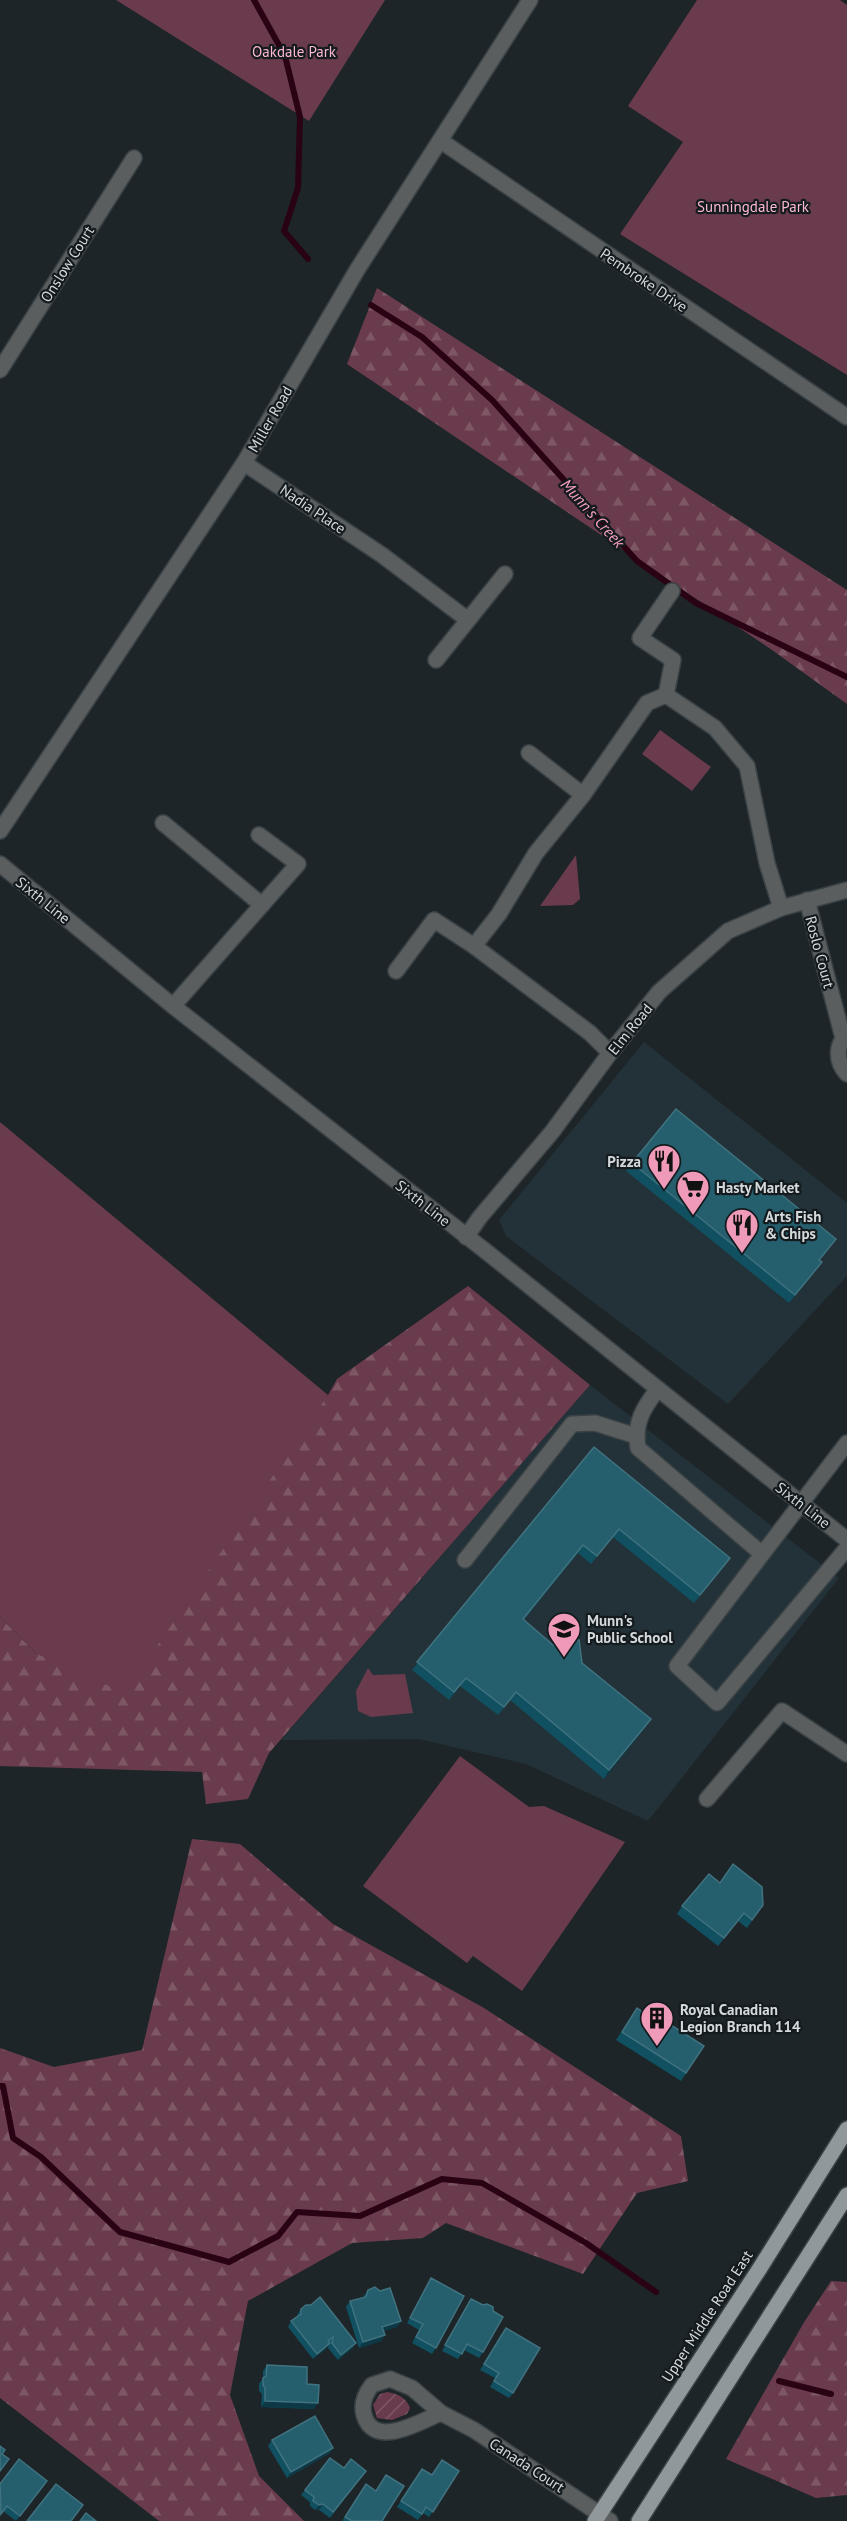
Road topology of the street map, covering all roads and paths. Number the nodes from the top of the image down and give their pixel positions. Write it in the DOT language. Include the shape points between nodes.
graph roads {
  1 [pos="530,0"];
  2 [pos="441,141"];
  3 [pos="134,158"];
  4 [pos="0,370"];
  5 [pos="847,417"];
  6 [pos="244,463"];
  7 [pos="505,574"];
  8 [pos="672,591"];
  9 [pos="468,620"];
  10 [pos="436,660"];
  11 [pos="666,695"];
  12 [pos="529,753"];
  13 [pos="583,795"];
  14 [pos="163,823"];
  15 [pos="0,831"];
  16 [pos="259,835"];
  17 [pos="0,864"];
  18 [pos="847,890"];
  19 [pos="807,900"];
  20 [pos="262,905"];
  21 [pos="781,908"];
  22 [pos="474,946"];
  23 [pos="396,971"];
  24 [pos="173,1006"];
  25 [pos="845,1036"];
  26 [pos="610,1053"];
  27 [pos="847,1074"];
  28 [pos="466,1237"];
  29 [pos="658,1389"];
  30 [pos="636,1436"];
  31 [pos="847,1443"];
  32 [pos="802,1504"];
  33 [pos="847,1540"];
  34 [pos="847,1548"];
  35 [pos="762,1554"];
  36 [pos="465,1560"];
  37 [pos="846,1750"];
  38 [pos="707,1799"];
  39 [pos="847,2128"];
  40 [pos="847,2195"];
  41 [pos="441,2413"];
  42 [pos="602,2519"];
  43 [pos="639,2521"];
  1 -- 2 [label="street, Miller Road"];
  2 -- 5 [label="street, Pembroke Drive"];
  2 -- 6 [label="street, Miller Road" via="357,270"];
  3 -- 4 [label="street, Onslow Court"];
  6 -- 9 [label="street, Nadia Place" via="382,555"];
  6 -- 15 [label="street, Miller Road"];
  7 -- 9 [label="street"];
  8 -- 11 [label="street" via="640,638 674,660"];
  9 -- 10 [label="street"];
  11 -- 13 [label="street" via="647,703"];
  11 -- 21 [label="street" via="715,728 747,766 767,863"];
  12 -- 13 [label="street"];
  13 -- 22 [label="street" via="536,853 499,914"];
  14 -- 20 [label="street"];
  16 -- 20 [label="street" via="298,864"];
  17 -- 24 [label="street, Sixth Line"];
  18 -- 19 [label="street, Elm Road"];
  19 -- 21 [label="street, Elm Road"];
  19 -- 25 [label="street, Roslo Court"];
  20 -- 24 [label="street"];
  21 -- 26 [label="street, Elm Road" via="728,931 659,992"];
  22 -- 23 [label="street" via="434,920"];
  22 -- 26 [label="street" via="590,1033"];
  24 -- 28 [label="street, Sixth Line"];
  25 -- 27 [label="street, Roslo Court" via="837,1055"];
  26 -- 28 [label="street, Elm Road" via="552,1132"];
  28 -- 29 [label="street, Sixth Line"];
  29 -- 30 [label="street" via="642,1409"];
  29 -- 32 [label="street, Sixth Line"];
  30 -- 35 [label="street" via="638,1448"];
  30 -- 36 [label="street" via="595,1423 572,1424"];
  31 -- 32 [label="street"];
  32 -- 33 [label="street, Sixth Line"];
  32 -- 35 [label="street"];
  34 -- 35 [label="street" via="717,1703 677,1666"];
  37 -- 38 [label="street" via="782,1711"];
  39 -- 42 [label="main road, Upper Middle Road East"];
  40 -- 43 [label="main road"];
  41 -- 41 [label="street, Canada Court" via="392,2433 370,2427 365,2419 364,2401 372,2385 390,2379 412,2388"];
  41 -- 42 [label="street, Canada Court" via="474,2430"];
}
